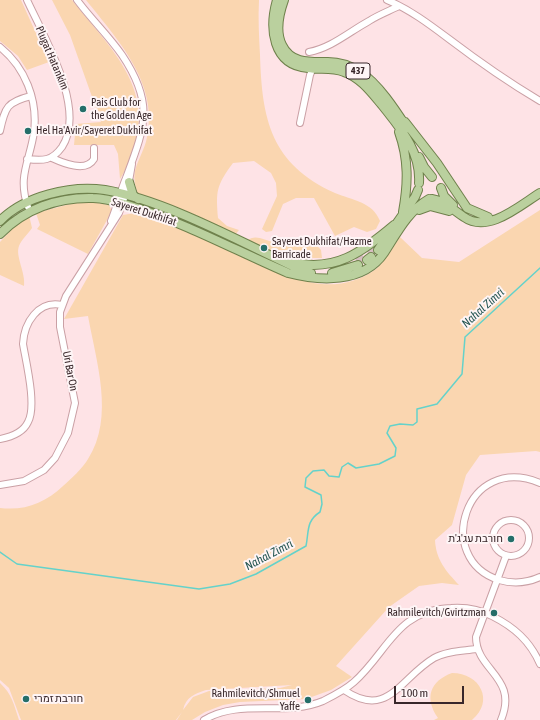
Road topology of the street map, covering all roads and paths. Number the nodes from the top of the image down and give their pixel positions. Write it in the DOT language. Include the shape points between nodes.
graph roads {
  1 [pos="27,0"];
  2 [pos="77,0"];
  3 [pos="278,0"];
  4 [pos="284,0"];
  5 [pos="387,0"];
  6 [pos="397,2"];
  7 [pos="0,47"];
  8 [pos="309,52"];
  9 [pos="302,67"];
  10 [pos="316,68"];
  11 [pos="310,75"];
  12 [pos="31,96"];
  13 [pos="540,101"];
  14 [pos="395,110"];
  15 [pos="396,122"];
  16 [pos="300,123"];
  17 [pos="0,132"];
  18 [pos="94,148"];
  19 [pos="52,158"];
  20 [pos="27,159"];
  21 [pos="132,164"];
  22 [pos="432,176"];
  23 [pos="129,182"];
  24 [pos="419,186"];
  25 [pos="441,188"];
  26 [pos="540,188"];
  27 [pos="540,194"];
  28 [pos="121,199"];
  29 [pos="430,199"];
  30 [pos="139,200"];
  31 [pos="28,202"];
  32 [pos="31,210"];
  33 [pos="406,214"];
  34 [pos="488,217"];
  35 [pos="465,218"];
  36 [pos="0,221"];
  37 [pos="392,227"];
  38 [pos="0,234"];
  39 [pos="377,248"];
  40 [pos="277,258"];
  41 [pos="357,263"];
  42 [pos="62,305"];
  43 [pos="0,439"];
  44 [pos="540,483"];
  45 [pos="0,485"];
  46 [pos="506,556"];
  47 [pos="540,576"];
  48 [pos="496,579"];
  49 [pos="483,612"];
  50 [pos="476,649"];
  51 [pos="538,655"];
  52 [pos="540,664"];
  53 [pos="344,690"];
  54 [pos="362,706"];
  55 [pos="384,706"];
  56 [pos="204,720"];
  57 [pos="501,720"];
  1 -- 19 [label="street, Plugat Hatankim" via="63,82 69,102 69,132"];
  2 -- 21 [label="street" via="122,55 140,88 144,124"];
  3 -- 9 [label="main road, 437" via="273,20 276,49 285,60"];
  4 -- 14 [label="main road, 437" via="279,31 280,41 287,54 304,62 337,63 361,72"];
  5 -- 6 [label="street"];
  6 -- 8 [label="street" via="335,43"];
  6 -- 13 [label="street" via="513,85"];
  7 -- 12 [label="street" via="20,69"];
  9 -- 10 [label="main road, 437"];
  9 -- 11 [label="street"];
  10 -- 11 [label="street"];
  10 -- 15 [label="main road, 437" via="333,68 360,80"];
  11 -- 16 [label="street"];
  12 -- 17 [label="street" via="17,100 9,106"];
  12 -- 20 [label="street" via="35,118"];
  14 -- 22 [label="main road, 437" via="415,143 424,167"];
  14 -- 34 [label="main road" via="437,163 463,204 474,213"];
  15 -- 24 [label="main road, 437" via="418,163"];
  15 -- 33 [label="main road" via="407,165"];
  18 -- 19 [label="street" via="94,159 87,165 74,165"];
  19 -- 20 [label="street" via="44,161"];
  20 -- 31 [label="street" via="24,172"];
  21 -- 23 [label="street"];
  21 -- 28 [label="street"];
  22 -- 24 [label="main road" via="424,177"];
  22 -- 25 [label="main road" via="438,180"];
  23 -- 28 [label="street"];
  23 -- 30 [label="main road" via="133,195"];
  24 -- 29 [label="main road" via="421,195"];
  24 -- 33 [label="main road"];
  25 -- 29 [label="main road" via="438,195"];
  25 -- 34 [label="main road" via="444,196 460,211 474,218"];
  26 -- 34 [label="main road"];
  27 -- 35 [label="main road" via="491,221 475,223"];
  28 -- 30 [label="main road, Sayeret Dukhifat"];
  28 -- 31 [label="main road, Sayeret Dukhifat" via="105,190 78,190"];
  28 -- 32 [label="main road, Sayeret Dukhifat" via="79,199 48,204"];
  28 -- 33 [label="main road, Sayeret Dukhifat" via="288,272 308,277 330,278 362,272 377,261"];
  28 -- 42 [label="street, Uri Bar On" via="108,230"];
  29 -- 33 [label="main road"];
  29 -- 35 [label="main road" via="445,203"];
  30 -- 40 [label="main road, Sayeret Dukhifat" via="184,216"];
  31 -- 32 [label="street"];
  31 -- 36 [label="main road, Sayeret Dukhifat"];
  32 -- 38 [label="main road, Sayeret Dukhifat"];
  33 -- 35 [label="main road" via="430,206 446,209"];
  33 -- 37 [label="main road"];
  37 -- 39 [label="main road"];
  37 -- 40 [label="main road" via="362,250 337,262 314,266"];
  40 -- 41 [label="main road, Sayeret Dukhifat" via="286,263 320,269"];
  42 -- 43 [label="street" via="46,305 28,321 23,344 31,416 20,432"];
  42 -- 45 [label="street, Uri Bar On" via="59,318 75,402 70,428 61,448 44,470 24,481"];
  44 -- 48 [label="street" via="517,476 495,481 476,495 469,505 462,532 465,545 478,567"];
  46 -- 46 [label="street" via="521,554 529,541 526,528 515,520 501,522 494,531 493,543 496,549"];
  46 -- 48 [label="street"];
  47 -- 48 [label="street" via="515,583"];
  48 -- 49 [label="street"];
  49 -- 50 [label="street" via="476,637"];
  49 -- 51 [label="street" via="517,632"];
  49 -- 53 [label="street" via="467,608 446,608 430,611 415,618 394,634"];
  50 -- 55 [label="street" via="434,658"];
  50 -- 57 [label="street" via="504,690 505,703"];
  51 -- 52 [label="street"];
  53 -- 54 [label="street"];
  53 -- 56 [label="street" via="313,704 226,711"];
}
